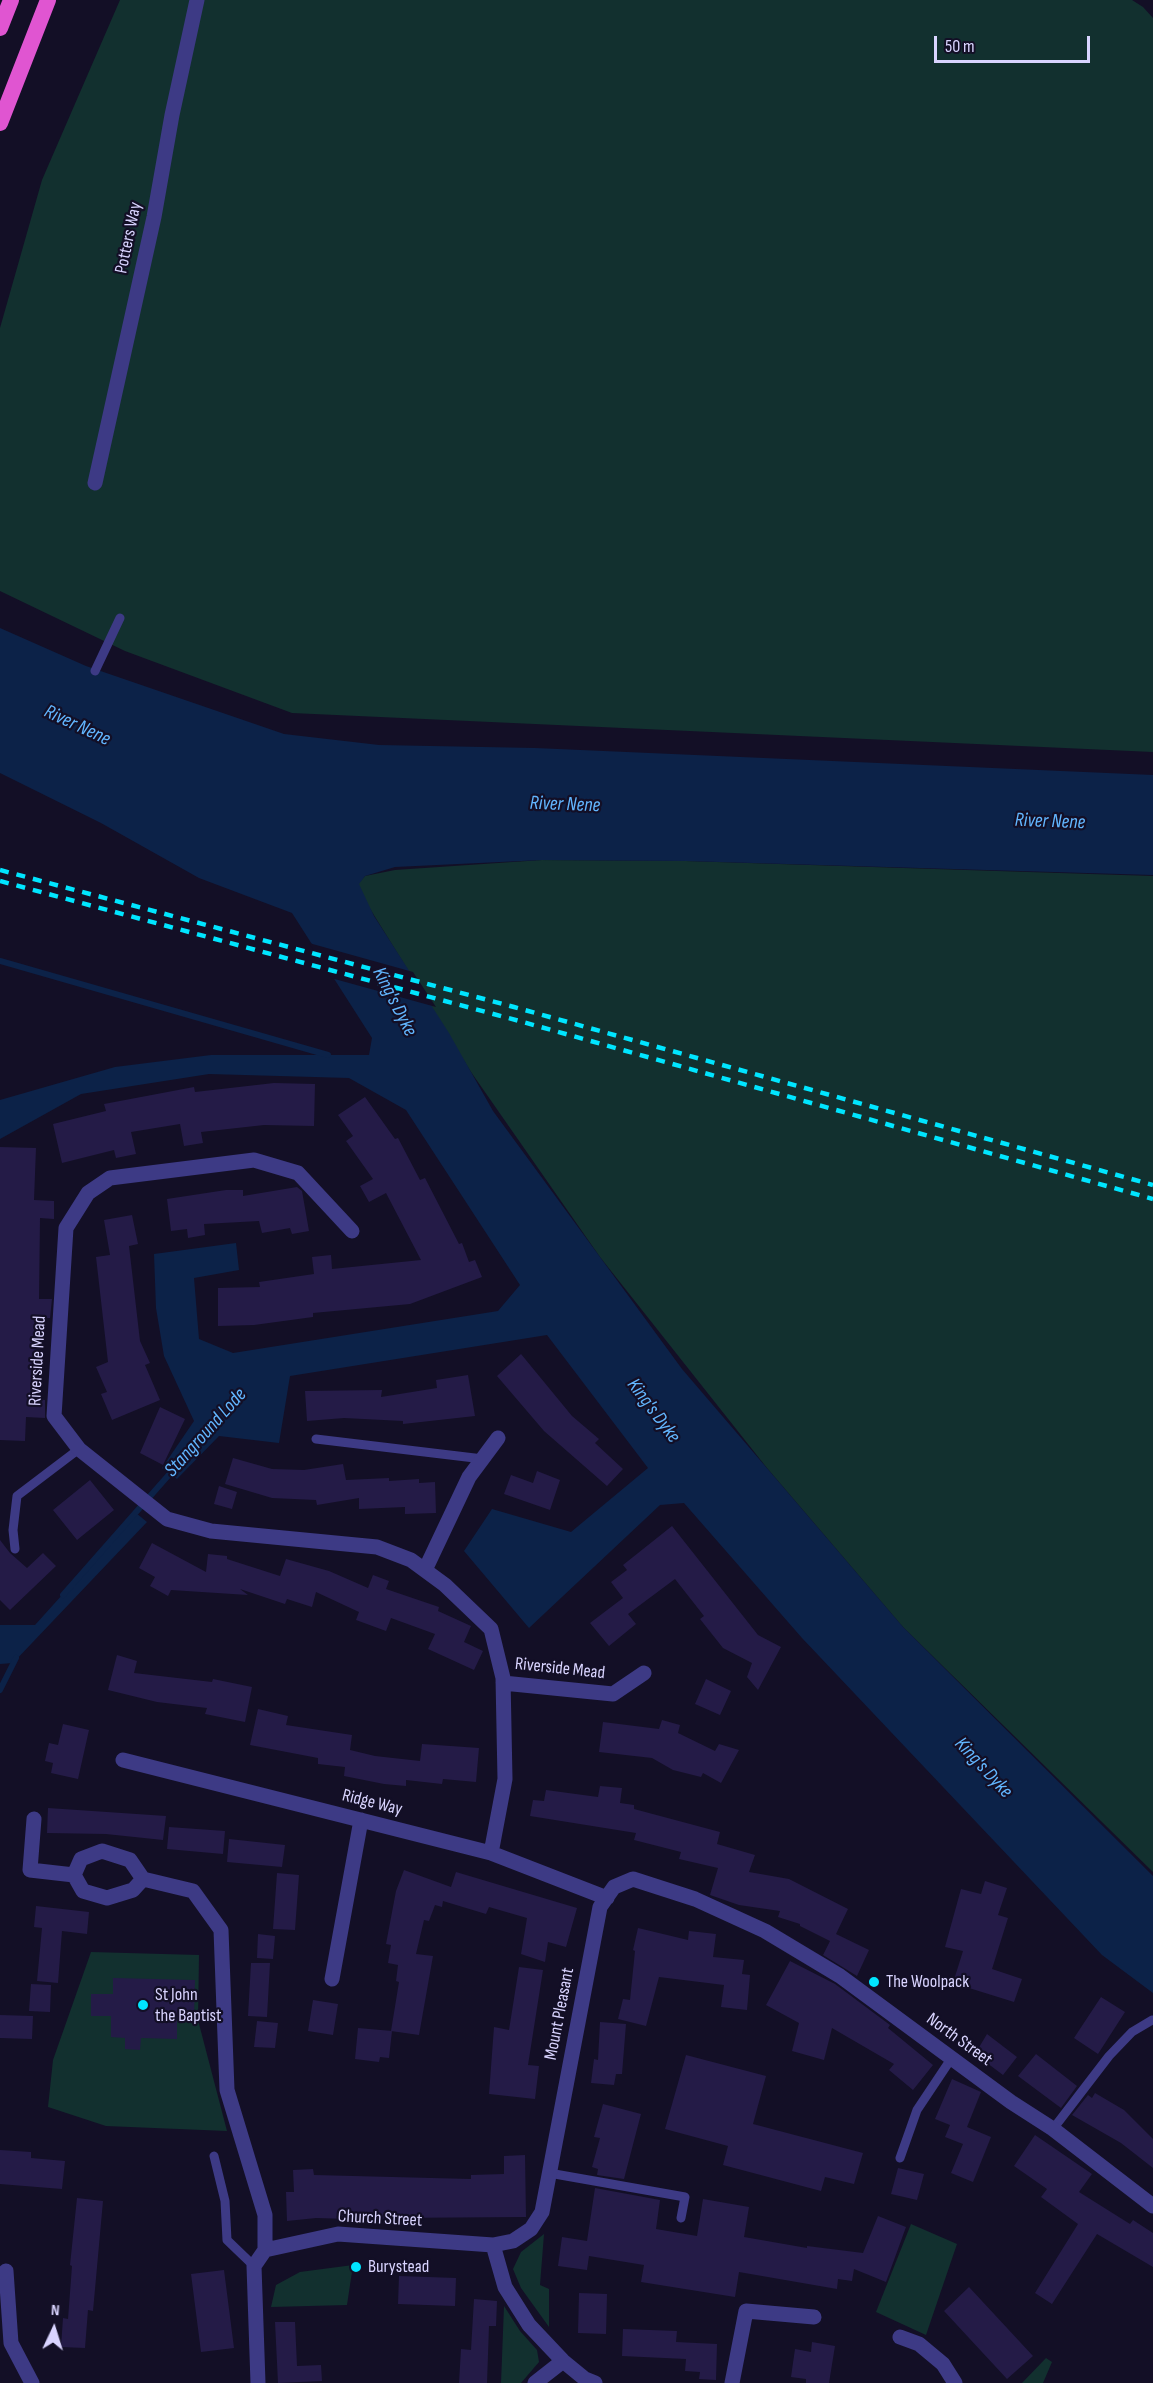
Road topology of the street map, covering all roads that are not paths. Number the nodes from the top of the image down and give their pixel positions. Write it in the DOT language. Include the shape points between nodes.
graph roads {
  1 [pos="11,0"];
  2 [pos="48,0"];
  3 [pos="197,0"];
  4 [pos="0,28"];
  5 [pos="0,123"];
  6 [pos="95,483"];
  7 [pos="120,618"];
  8 [pos="95,671"];
  9 [pos="351,1231"];
  10 [pos="316,1438"];
  11 [pos="498,1438"];
  12 [pos="79,1449"];
  13 [pos="483,1459"];
  14 [pos="15,1549"];
  15 [pos="425,1570"];
  16 [pos="644,1673"];
  17 [pos="503,1683"];
  18 [pos="123,1760"];
  19 [pos="34,1819"];
  20 [pos="361,1820"];
  21 [pos="491,1853"];
  22 [pos="74,1875"];
  23 [pos="143,1879"];
  24 [pos="607,1898"];
  25 [pos="332,1978"];
  26 [pos="1152,2020"];
  27 [pos="951,2059"];
  28 [pos="1053,2129"];
  29 [pos="214,2156"];
  30 [pos="900,2158"];
  31 [pos="549,2173"];
  32 [pos="1153,2206"];
  33 [pos="681,2218"];
  34 [pos="493,2245"];
  35 [pos="266,2250"];
  36 [pos="254,2266"];
  37 [pos="6,2271"];
  38 [pos="814,2317"];
  39 [pos="900,2337"];
  40 [pos="563,2361"];
  41 [pos="32,2383"];
  42 [pos="258,2383"];
  43 [pos="535,2383"];
  44 [pos="595,2383"];
  45 [pos="732,2383"];
  46 [pos="956,2383"];
  1 -- 4 [label="highway"];
  2 -- 5 [label="highway"];
  3 -- 6 [label="street, Potters Way"];
  7 -- 8 [label="lane"];
  9 -- 12 [label="street, Riverside Mead" via="298,1173 254,1160 110,1178 88,1193 66,1228 54,1416"];
  10 -- 13 [label="lane"];
  11 -- 13 [label="street"];
  12 -- 14 [label="lane" via="17,1496"];
  12 -- 15 [label="street, Riverside Mead" via="167,1519 212,1531 377,1547"];
  13 -- 15 [label="street" via="469,1477"];
  15 -- 17 [label="street, Riverside Mead" via="490,1629"];
  16 -- 17 [label="street, Riverside Mead" via="613,1694"];
  17 -- 21 [label="street, Riverside Mead" via="505,1779"];
  18 -- 20 [label="street, Ridge Way"];
  19 -- 22 [label="street" via="30,1870"];
  20 -- 21 [label="street, Ridge Way"];
  20 -- 25 [label="street"];
  21 -- 24 [label="street, Ridge Way"];
  22 -- 23 [label="street" via="83,1891 107,1898 133,1890"];
  22 -- 23 [label="street" via="81,1859 102,1851 129,1860"];
  23 -- 35 [label="street" via="194,1892 221,1930 227,2090 265,2215"];
  24 -- 27 [label="street, North Street" via="614,1887 633,1879 695,1899 765,1931 840,1976"];
  24 -- 31 [label="street, Mount Pleasant" via="600,1907"];
  26 -- 28 [label="lane" via="1132,2032 1109,2056"];
  27 -- 28 [label="street, North Street"];
  27 -- 30 [label="lane" via="917,2110"];
  28 -- 32 [label="street, North Street"];
  29 -- 36 [label="lane" via="225,2201 227,2240"];
  31 -- 33 [label="lane" via="685,2197"];
  31 -- 34 [label="street, Church Street" via="542,2212 531,2229 513,2241"];
  34 -- 35 [label="street, Church Street" via="338,2234"];
  34 -- 40 [label="street" via="505,2287 529,2325"];
  35 -- 36 [label="street"];
  36 -- 42 [label="street"];
  37 -- 41 [label="street" via="11,2343"];
  38 -- 45 [label="street" via="746,2311"];
  39 -- 46 [label="street" via="919,2344 943,2364"];
  40 -- 43 [label="street"];
  40 -- 44 [label="street"];
}
